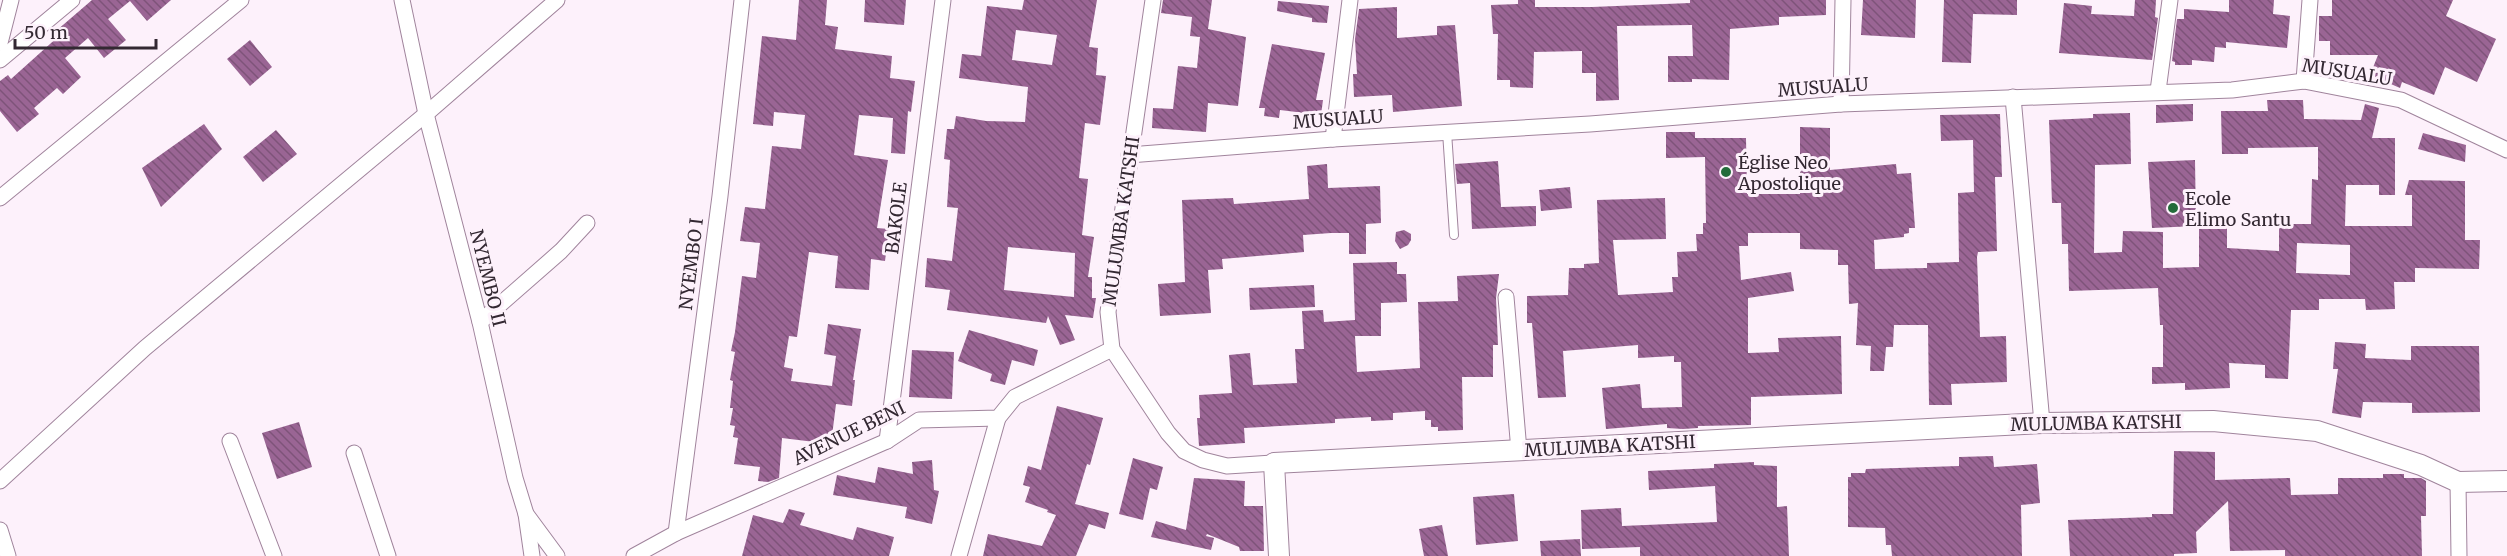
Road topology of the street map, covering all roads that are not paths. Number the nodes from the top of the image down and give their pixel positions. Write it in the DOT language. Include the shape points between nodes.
graph roads {
  1 [pos="11,0"];
  2 [pos="72,0"];
  3 [pos="242,0"];
  4 [pos="402,0"];
  5 [pos="557,0"];
  6 [pos="742,0"];
  7 [pos="944,0"];
  8 [pos="1153,0"];
  9 [pos="1350,0"];
  10 [pos="1843,0"];
  11 [pos="2170,0"];
  12 [pos="2310,0"];
  13 [pos="0,43"];
  14 [pos="0,60"];
  15 [pos="2304,81"];
  16 [pos="2158,91"];
  17 [pos="2013,97"];
  18 [pos="1841,104"];
  19 [pos="426,114"];
  20 [pos="1447,132"];
  21 [pos="1334,139"];
  22 [pos="2507,150"];
  23 [pos="1129,155"];
  24 [pos="0,198"];
  25 [pos="587,223"];
  26 [pos="1454,235"];
  27 [pos="1506,297"];
  28 [pos="480,322"];
  29 [pos="1112,349"];
  30 [pos="998,418"];
  31 [pos="2042,423"];
  32 [pos="230,441"];
  33 [pos="887,441"];
  34 [pos="1519,451"];
  35 [pos="354,453"];
  36 [pos="1274,463"];
  37 [pos="0,481"];
  38 [pos="2458,482"];
  39 [pos="2507,482"];
  40 [pos="526,514"];
  41 [pos="0,530"];
  42 [pos="676,533"];
  43 [pos="8,556"];
  44 [pos="274,556"];
  45 [pos="388,556"];
  46 [pos="532,556"];
  47 [pos="557,556"];
  48 [pos="634,556"];
  49 [pos="959,556"];
  50 [pos="1280,556"];
  51 [pos="2459,556"];
  1 -- 13 [label="street"];
  2 -- 14 [label="street"];
  3 -- 24 [label="street"];
  4 -- 19 [label="street, NYEMBO II"];
  5 -- 19 [label="street"];
  6 -- 42 [label="street, NYEMBO I"];
  7 -- 33 [label="street, BAKOLE"];
  8 -- 23 [label="street, MULUMBA KATSHI"];
  9 -- 21 [label="street"];
  10 -- 18 [label="street"];
  11 -- 16 [label="street"];
  12 -- 15 [label="street"];
  15 -- 16 [label="street, MUSUALU" via="2232,90"];
  15 -- 22 [label="street, MUSUALU" via="2401,100"];
  16 -- 17 [label="street, MUSUALU"];
  17 -- 18 [label="street, MUSUALU"];
  17 -- 31 [label="street"];
  18 -- 20 [label="street, MUSUALU"];
  19 -- 28 [label="street, NYEMBO II"];
  19 -- 37 [label="street" via="145,348"];
  20 -- 21 [label="street, MUSUALU"];
  20 -- 26 [label="lane"];
  21 -- 23 [label="street, MUSUALU"];
  23 -- 29 [label="street, MULUMBA KATSHI" via="1108,312"];
  25 -- 28 [label="street"];
  27 -- 34 [label="street"];
  28 -- 40 [label="street, NYEMBO II"];
  29 -- 30 [label="street" via="1015,397"];
  29 -- 36 [label="street, MULUMBA KATSHI" via="1184,451 1227,466"];
  30 -- 33 [label="street, AVENUE BENI" via="919,420"];
  30 -- 49 [label="street"];
  31 -- 34 [label="street, MULUMBA KATSHI"];
  31 -- 38 [label="street, MULUMBA KATSHI" via="2213,421 2317,431 2421,465"];
  32 -- 44 [label="street"];
  33 -- 42 [label="street, AVENUE BENI"];
  34 -- 36 [label="street, MULUMBA KATSHI"];
  35 -- 45 [label="street"];
  36 -- 50 [label="street"];
  38 -- 39 [label="street, MULUMBA KATSHI"];
  38 -- 51 [label="street"];
  40 -- 46 [label="street"];
  40 -- 47 [label="street, NYEMBO II"];
  41 -- 43 [label="street"];
  42 -- 48 [label="street, AVENUE BENI"];
}
